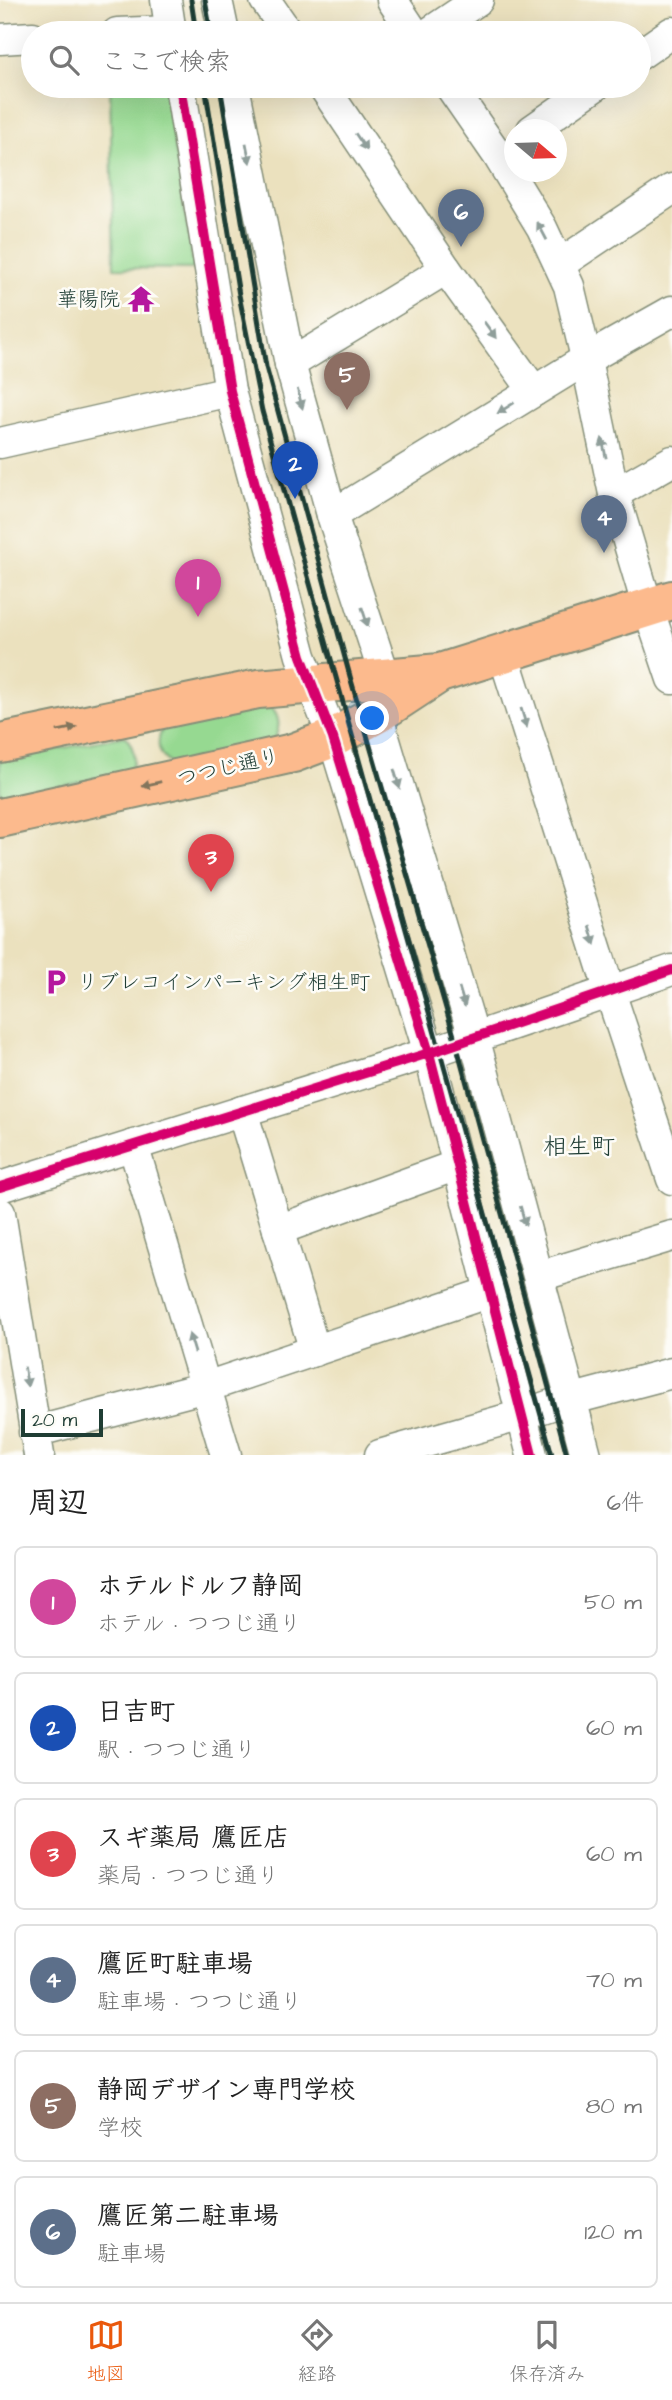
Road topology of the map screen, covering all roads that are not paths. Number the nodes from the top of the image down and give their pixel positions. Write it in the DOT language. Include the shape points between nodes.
graph roads {
  1 [pos="166,0"];
  2 [pos="217,0"];
  3 [pos="265,0"];
  4 [pos="392,0"];
  5 [pos="478,0"];
  6 [pos="169,21"];
  7 [pos="221,21"];
  8 [pos="280,21"];
  9 [pos="406,21"];
  10 [pos="447,21"];
  11 [pos="672,32"];
  12 [pos="21,38"];
  13 [pos="0,39"];
  14 [pos="651,47"];
  15 [pos="182,98"];
  16 [pos="236,98"];
  17 [pos="341,98"];
  18 [pos="461,98"];
  19 [pos="578,98"];
  20 [pos="548,119"];
  21 [pos="504,146"];
  22 [pos="521,182"];
  23 [pos="672,189"];
  24 [pos="560,264"];
  25 [pos="446,269"];
  26 [pos="672,311"];
  27 [pos="585,360"];
  28 [pos="290,364"];
  29 [pos="230,391"];
  30 [pos="534,391"];
  31 [pos="0,443"];
  32 [pos="672,461"];
  33 [pos="614,494"];
  34 [pos="331,515"];
  35 [pos="660,604"];
  36 [pos="503,653"];
  37 [pos="672,679"];
  38 [pos="311,684"];
  39 [pos="381,696"];
  40 [pos="333,738"];
  41 [pos="0,743"];
  42 [pos="0,818"];
  43 [pos="672,970"];
  44 [pos="610,992"];
  45 [pos="474,1037"];
  46 [pos="429,1053"];
  47 [pos="242,1111"];
  48 [pos="133,1145"];
  49 [pos="457,1165"];
  50 [pos="672,1179"];
  51 [pos="0,1187"];
  52 [pos="0,1213"];
  53 [pos="278,1230"];
  54 [pos="672,1236"];
  55 [pos="540,1276"];
  56 [pos="490,1292"];
  57 [pos="315,1351"];
  58 [pos="672,1373"];
  59 [pos="206,1387"];
  60 [pos="570,1401"];
  61 [pos="522,1415"];
  62 [pos="36,1443"];
  63 [pos="226,1455"];
  64 [pos="380,1455"];
  65 [pos="532,1455"];
  66 [pos="586,1455"];
  1 -- 6 [label="street"];
  2 -- 7 [label="street"];
  3 -- 8 [label="street"];
  4 -- 9 [label="street"];
  5 -- 10 [label="street"];
  11 -- 14 [label="street"];
  12 -- 13 [label="street"];
  15 -- 29 [label="street"];
  16 -- 28 [label="street, one-way"];
  17 -- 25 [label="street, one-way"];
  18 -- 21 [label="street"];
  19 -- 20 [label="street"];
  24 -- 22 [label="street, one-way"];
  23 -- 24 [label="street"];
  24 -- 27 [label="street"];
  25 -- 28 [label="street"];
  25 -- 30 [label="street, one-way"];
  26 -- 27 [label="street"];
  27 -- 30 [label="street"];
  33 -- 27 [label="street, one-way"];
  28 -- 34 [label="street, one-way"];
  29 -- 31 [label="street"];
  29 -- 38 [label="street"];
  30 -- 34 [label="street, one-way"];
  32 -- 33 [label="street"];
  33 -- 35 [label="street"];
  34 -- 39 [label="street, one-way"];
  35 -- 36 [label="main road, つつじ通り"];
  35 -- 37 [label="street"];
  36 -- 39 [label="main road, つつじ通り"];
  36 -- 44 [label="street, one-way"];
  38 -- 39 [label="main road, つつじ通り"];
  38 -- 40 [label="street"];
  41 -- 38 [label="main road, つつじ通り, one-way" via="258,689"];
  39 -- 40 [label="main road, つつじ通り"];
  39 -- 45 [label="street, one-way"];
  40 -- 42 [label="main road, つつじ通り, one-way" via="293,753"];
  40 -- 46 [label="street"];
  43 -- 44 [label="street"];
  44 -- 45 [label="street"];
  44 -- 50 [label="street"];
  45 -- 46 [label="street"];
  45 -- 55 [label="street, one-way"];
  46 -- 47 [label="street"];
  46 -- 49 [label="street"];
  47 -- 48 [label="street"];
  47 -- 53 [label="street"];
  48 -- 51 [label="street"];
  59 -- 48 [label="street, one-way"];
  49 -- 53 [label="street"];
  49 -- 56 [label="street"];
  52 -- 62 [label="street, one-way"];
  53 -- 57 [label="street"];
  54 -- 55 [label="street"];
  55 -- 60 [label="street"];
  56 -- 57 [label="street"];
  56 -- 61 [label="street"];
  57 -- 59 [label="street"];
  58 -- 60 [label="street"];
  59 -- 62 [label="street"];
  59 -- 63 [label="street"];
  60 -- 61 [label="street"];
  60 -- 66 [label="street"];
  61 -- 64 [label="street"];
  61 -- 65 [label="street"];
}
